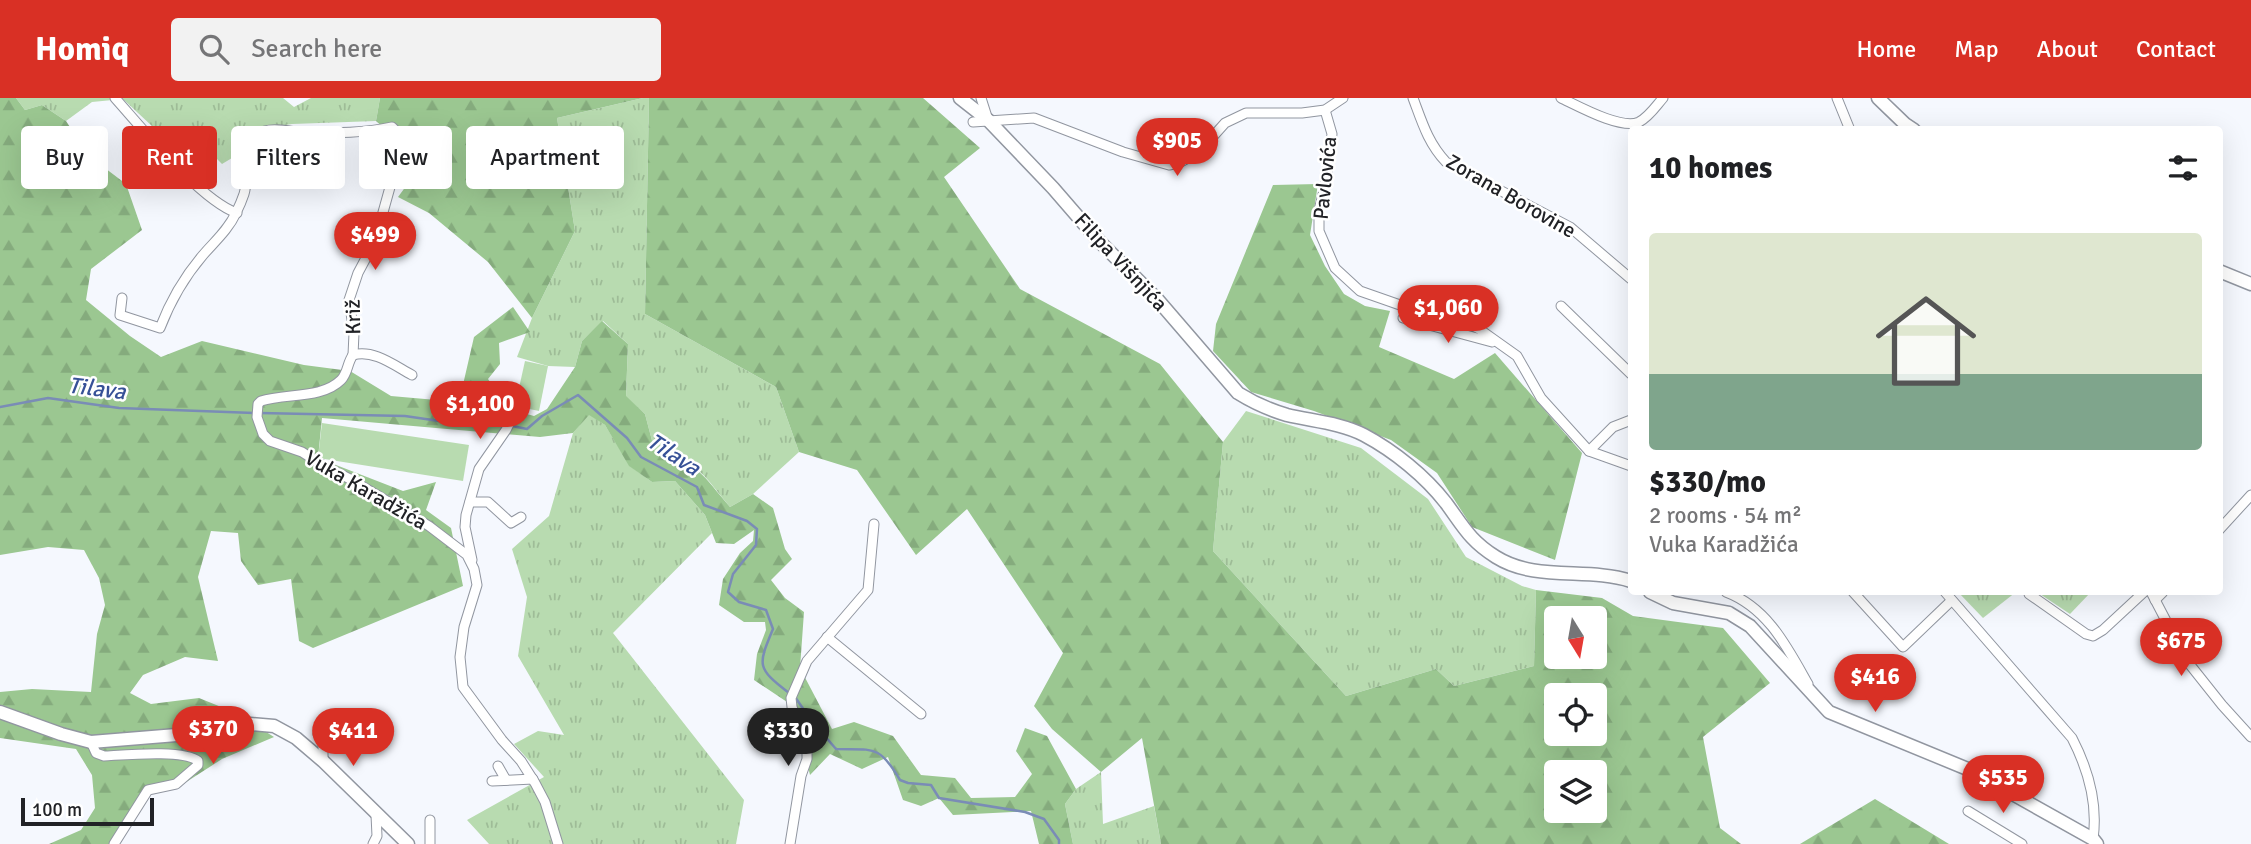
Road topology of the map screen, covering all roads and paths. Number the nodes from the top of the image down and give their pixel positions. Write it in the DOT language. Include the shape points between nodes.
graph roads {
  1 [pos="115,98"];
  2 [pos="960,98"];
  3 [pos="981,98"];
  4 [pos="1343,98"];
  5 [pos="1413,98"];
  6 [pos="1560,98"];
  7 [pos="1663,98"];
  8 [pos="1836,98"];
  9 [pos="1878,98"];
  10 [pos="1325,110"];
  11 [pos="988,120"];
  12 [pos="973,122"];
  13 [pos="1630,126"];
  14 [pos="1634,126"];
  15 [pos="1848,126"];
  16 [pos="1908,126"];
  17 [pos="237,213"];
  18 [pos="2223,273"];
  19 [pos="1628,276"];
  20 [pos="2251,284"];
  21 [pos="122,298"];
  22 [pos="1561,306"];
  23 [pos="1403,318"];
  24 [pos="1500,344"];
  25 [pos="354,355"];
  26 [pos="1628,371"];
  27 [pos="412,375"];
  28 [pos="517,408"];
  29 [pos="1628,422"];
  30 [pos="1589,451"];
  31 [pos="1628,465"];
  32 [pos="2251,495"];
  33 [pos="470,502"];
  34 [pos="522,517"];
  35 [pos="874,524"];
  36 [pos="2223,526"];
  37 [pos="474,569"];
  38 [pos="1628,581"];
  39 [pos="1656,595"];
  40 [pos="1731,595"];
  41 [pos="1856,595"];
  42 [pos="1947,595"];
  43 [pos="2030,595"];
  44 [pos="2141,595"];
  45 [pos="2153,596"];
  46 [pos="1951,601"];
  47 [pos="827,637"];
  48 [pos="1816,697"];
  49 [pos="0,712"];
  50 [pos="921,714"];
  51 [pos="318,734"];
  52 [pos="2251,737"];
  53 [pos="91,742"];
  54 [pos="323,761"];
  55 [pos="498,766"];
  56 [pos="533,779"];
  57 [pos="506,780"];
  58 [pos="492,781"];
  59 [pos="1968,811"];
  60 [pos="376,815"];
  61 [pos="430,820"];
  62 [pos="2095,841"];
  63 [pos="114,844"];
  64 [pos="373,844"];
  65 [pos="408,844"];
  66 [pos="430,844"];
  67 [pos="558,844"];
  68 [pos="790,844"];
  69 [pos="2022,844"];
  1 -- 17 [label="street" via="195,183"];
  2 -- 11 [label="main road, Filipa Višnjića"];
  3 -- 11 [label="street"];
  4 -- 10 [label="street"];
  5 -- 19 [label="street, Zorana Borovine" via="1430,143 1446,162 1570,227"];
  6 -- 13 [label="street"];
  7 -- 14 [label="street"];
  8 -- 15 [label="street"];
  9 -- 16 [label="main road"];
  10 -- 11 [label="street" via="1246,113 1225,123 1199,152 1169,165 1034,118"];
  10 -- 24 [label="street, Pavlovića" via="1332,134 1319,231 1335,268 1360,291 1400,305 1447,313"];
  11 -- 12 [label="street"];
  11 -- 38 [label="main road, Filipa Višnjića" via="1157,299 1238,393 1285,414 1363,434 1411,468 1447,505 1472,540 1511,565"];
  17 -- 21 [label="street, Križ" via="187,276 160,328 120,315"];
  17 -- 25 [label="street, Križ" via="252,142 262,132 395,130 392,180 374,241 349,300"];
  18 -- 20 [label="main road"];
  22 -- 26 [label="street"];
  23 -- 24 [label="street"];
  24 -- 30 [label="street, Pavlovića" via="1517,356 1541,398"];
  25 -- 27 [label="street" via="379,357"];
  25 -- 37 [label="street, Vuka Karadžića" via="338,383 311,394 261,401 257,414 263,434 429,526 467,555"];
  28 -- 33 [label="street" via="479,469"];
  29 -- 30 [label="street" via="1613,427"];
  30 -- 31 [label="street, Pavlovića"];
  32 -- 36 [label="street"];
  33 -- 34 [label="street" via="488,502 511,523"];
  33 -- 37 [label="street" via="465,527"];
  35 -- 47 [label="street" via="869,590"];
  37 -- 56 [label="street" via="477,585 460,657 463,687"];
  39 -- 48 [label="main road" via="1673,603 1729,613 1750,626"];
  40 -- 48 [label="street" via="1756,610 1777,631"];
  41 -- 46 [label="street" via="1903,647"];
  42 -- 46 [label="street"];
  43 -- 44 [label="street" via="2093,636"];
  45 -- 52 [label="street" via="2187,661"];
  46 -- 62 [label="street" via="2072,738 2088,779"];
  47 -- 50 [label="street"];
  47 -- 68 [label="street" via="807,661 792,694 807,758"];
  48 -- 62 [label="main road" via="1829,712 1970,770"];
  49 -- 53 [label="main road"];
  51 -- 54 [label="street"];
  53 -- 54 [label="main road" via="250,724 274,726"];
  53 -- 63 [label="street" via="96,753 104,755 175,754 198,761 176,784 148,790"];
  54 -- 60 [label="main road"];
  55 -- 57 [label="street"];
  56 -- 57 [label="street"];
  56 -- 67 [label="street"];
  57 -- 58 [label="street"];
  59 -- 69 [label="street"];
  60 -- 64 [label="street"];
  60 -- 65 [label="main road"];
  61 -- 66 [label="street"];
}
